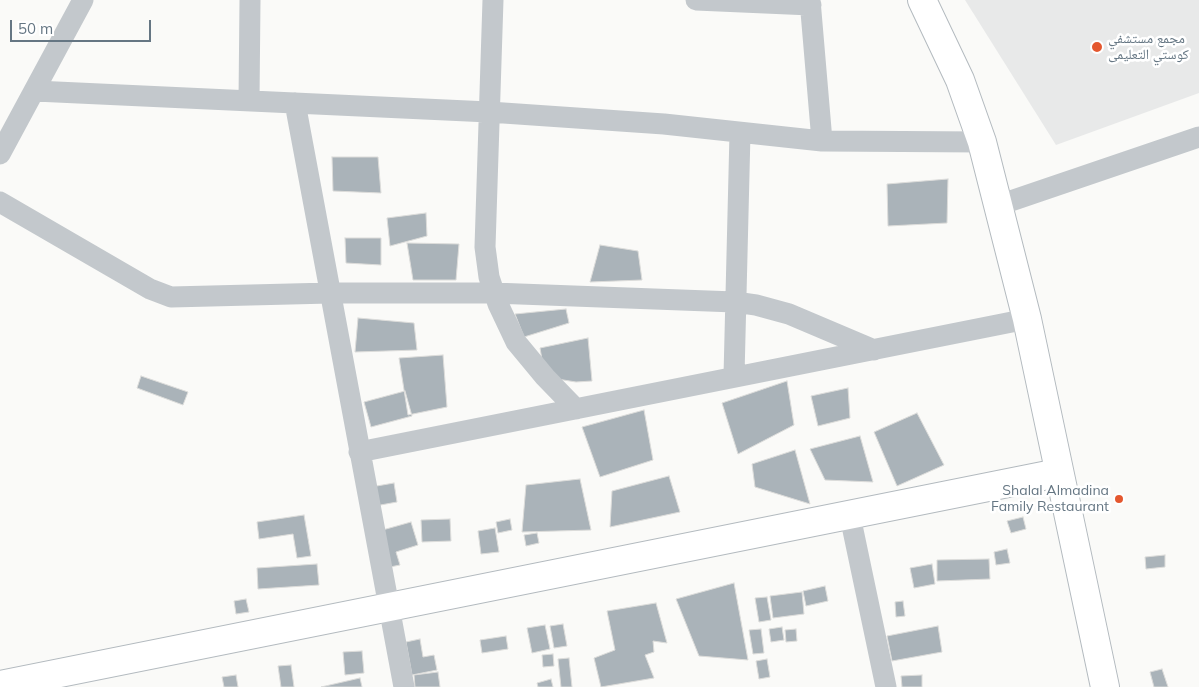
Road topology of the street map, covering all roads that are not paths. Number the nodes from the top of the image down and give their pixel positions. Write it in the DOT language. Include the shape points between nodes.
graph roads {
  1 [pos="83,0"];
  2 [pos="250,0"];
  3 [pos="494,0"];
  4 [pos="696,0"];
  5 [pos="922,0"];
  6 [pos="811,2"];
  7 [pos="34,91"];
  8 [pos="249,101"];
  9 [pos="295,103"];
  10 [pos="490,112"];
  11 [pos="740,133"];
  12 [pos="1199,137"];
  13 [pos="822,141"];
  14 [pos="982,142"];
  15 [pos="0,154"];
  16 [pos="0,202"];
  17 [pos="999,205"];
  18 [pos="330,293"];
  19 [pos="494,293"];
  20 [pos="735,302"];
  21 [pos="1027,319"];
  22 [pos="874,350"];
  23 [pos="734,376"];
  24 [pos="576,409"];
  25 [pos="359,452"];
  26 [pos="1058,473"];
  27 [pos="850,516"];
  28 [pos="389,606"];
  29 [pos="0,686"];
  30 [pos="404,687"];
  31 [pos="886,687"];
  32 [pos="1105,687"];
  1 -- 7 [label="street"];
  2 -- 8 [label="street"];
  3 -- 10 [label="street"];
  4 -- 6 [label="street"];
  5 -- 14 [label="street" via="960,80"];
  6 -- 13 [label="street"];
  7 -- 8 [label="street"];
  7 -- 15 [label="street"];
  8 -- 9 [label="street"];
  9 -- 10 [label="street"];
  9 -- 18 [label="street"];
  10 -- 11 [label="street"];
  10 -- 19 [label="street" via="485,247"];
  11 -- 13 [label="street"];
  11 -- 20 [label="street"];
  12 -- 17 [label="street"];
  13 -- 14 [label="street"];
  14 -- 17 [label="street"];
  16 -- 18 [label="street" via="150,289 171,297"];
  17 -- 21 [label="street"];
  18 -- 19 [label="street"];
  18 -- 25 [label="street"];
  19 -- 20 [label="street"];
  19 -- 24 [label="street" via="522,350"];
  20 -- 22 [label="street" via="789,314"];
  20 -- 23 [label="street"];
  21 -- 22 [label="street"];
  21 -- 26 [label="street"];
  22 -- 23 [label="street"];
  23 -- 24 [label="street"];
  24 -- 25 [label="street"];
  25 -- 28 [label="street"];
  26 -- 27 [label="street"];
  26 -- 32 [label="street"];
  27 -- 28 [label="street"];
  27 -- 31 [label="street"];
  28 -- 29 [label="street"];
  28 -- 30 [label="street"];
}
